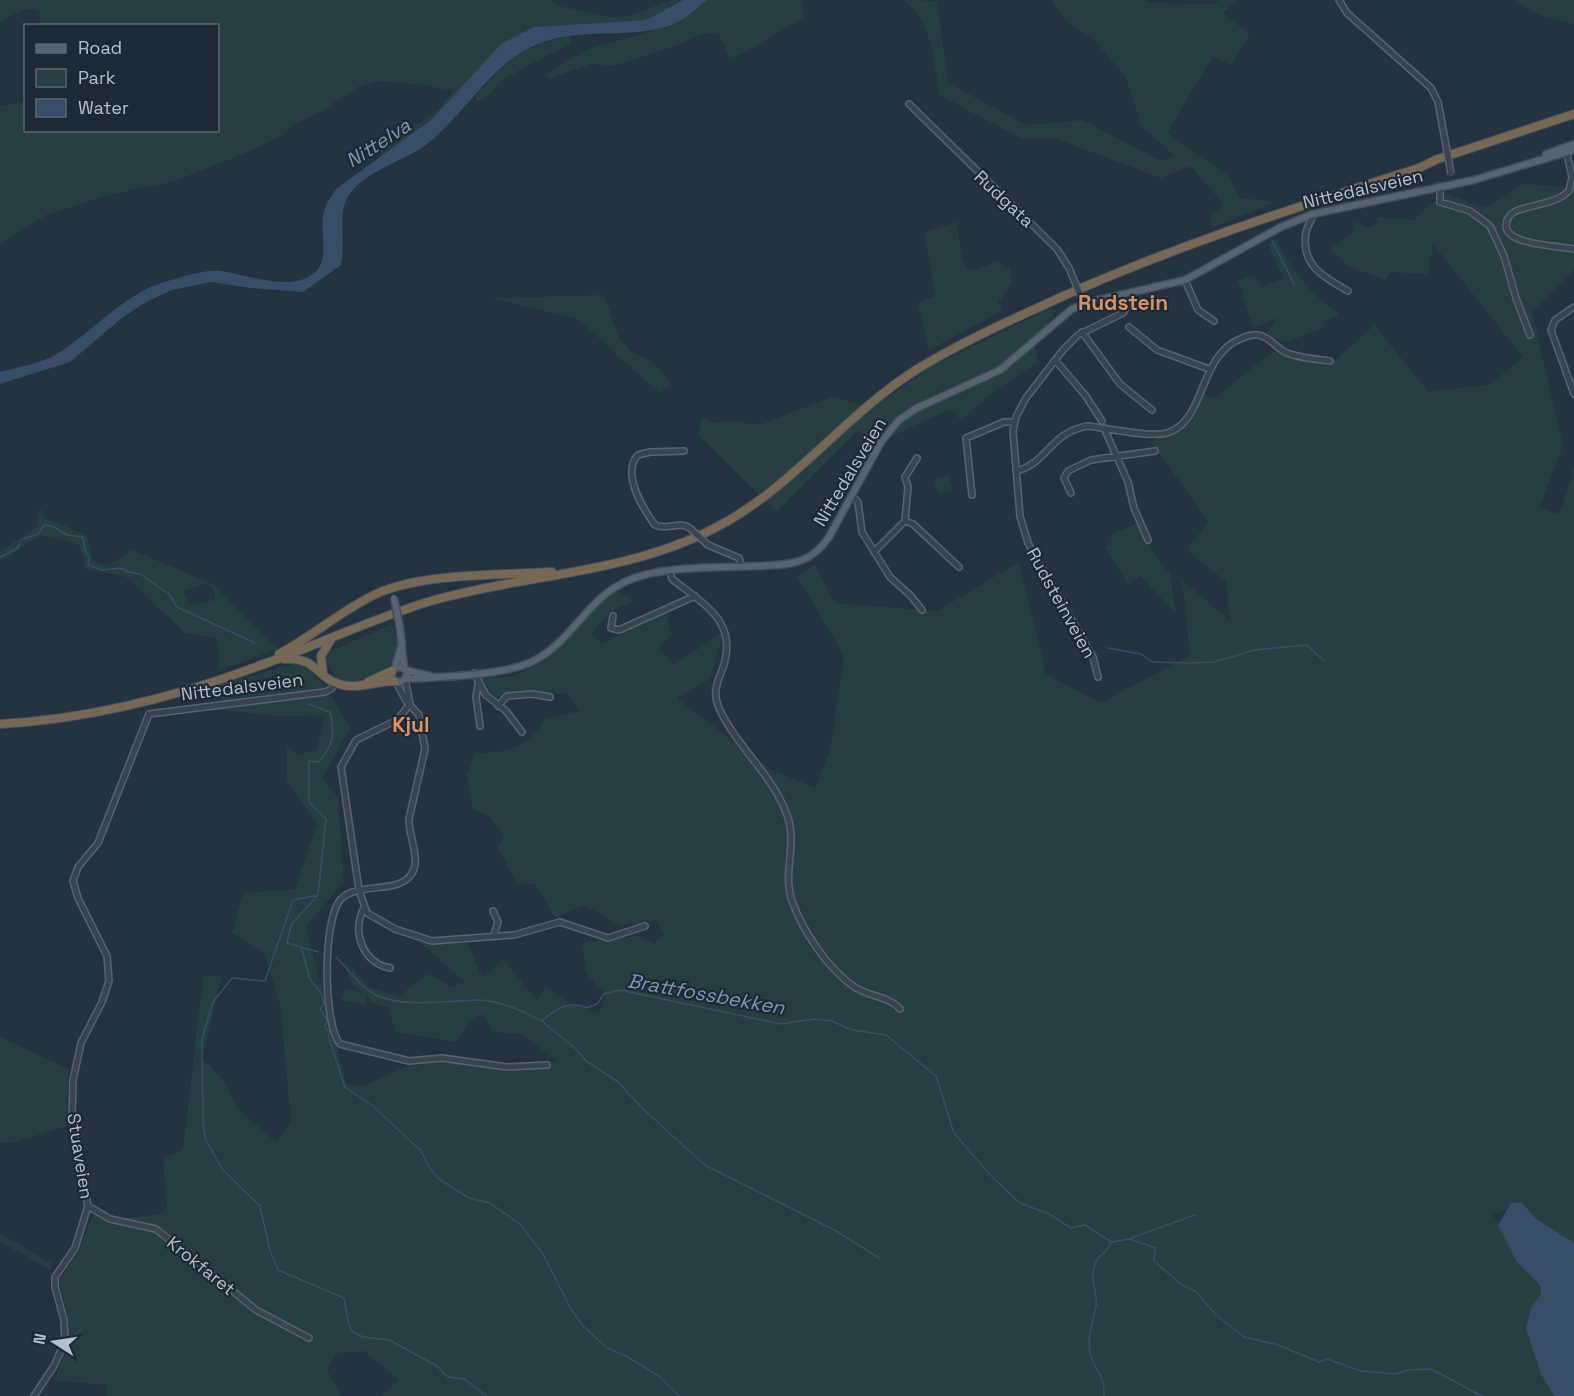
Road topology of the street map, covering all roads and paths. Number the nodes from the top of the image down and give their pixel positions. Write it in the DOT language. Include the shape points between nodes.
graph roads {
  1 [pos="1339,0"];
  2 [pos="909,104"];
  3 [pos="1574,114"];
  4 [pos="1574,144"];
  5 [pos="1567,151"];
  6 [pos="1438,159"];
  7 [pos="1453,184"];
  8 [pos="1440,186"];
  9 [pos="1313,214"];
  10 [pos="1574,249"];
  11 [pos="1185,280"];
  12 [pos="1348,291"];
  13 [pos="1128,294"];
  14 [pos="1082,300"];
  15 [pos="1574,307"];
  16 [pos="1214,321"];
  17 [pos="1130,327"];
  18 [pos="1082,332"];
  19 [pos="1530,335"];
  20 [pos="1055,360"];
  21 [pos="1330,361"];
  22 [pos="1209,369"];
  23 [pos="1574,394"];
  24 [pos="1152,410"];
  25 [pos="1015,422"];
  26 [pos="1103,424"];
  27 [pos="684,451"];
  28 [pos="1155,451"];
  29 [pos="1115,455"];
  30 [pos="917,458"];
  31 [pos="1016,471"];
  32 [pos="1071,494"];
  33 [pos="972,495"];
  34 [pos="852,496"];
  35 [pos="905,521"];
  36 [pos="1148,540"];
  37 [pos="874,552"];
  38 [pos="742,567"];
  39 [pos="958,567"];
  40 [pos="670,571"];
  41 [pos="552,572"];
  42 [pos="530,579"];
  43 [pos="391,588"];
  44 [pos="695,596"];
  45 [pos="922,610"];
  46 [pos="613,616"];
  47 [pos="333,637"];
  48 [pos="402,643"];
  49 [pos="276,660"];
  50 [pos="255,668"];
  51 [pos="404,669"];
  52 [pos="393,670"];
  53 [pos="474,673"];
  54 [pos="324,674"];
  55 [pos="430,676"];
  56 [pos="1098,676"];
  57 [pos="405,679"];
  58 [pos="395,682"];
  59 [pos="335,683"];
  60 [pos="364,684"];
  61 [pos="478,685"];
  62 [pos="549,697"];
  63 [pos="410,704"];
  64 [pos="498,705"];
  65 [pos="149,714"];
  66 [pos="0,724"];
  67 [pos="480,726"];
  68 [pos="522,732"];
  69 [pos="359,890"];
  70 [pos="364,908"];
  71 [pos="493,911"];
  72 [pos="645,926"];
  73 [pos="494,935"];
  74 [pos="390,968"];
  75 [pos="900,1009"];
  76 [pos="547,1065"];
  77 [pos="88,1206"];
  78 [pos="309,1338"];
  79 [pos="34,1396"];
  1 -- 7 [label="street, bridge" via="1347,13 1431,88 1438,102"];
  2 -- 14 [label="street, Rudgata, bridge" via="1057,249"];
  3 -- 6 [label="highway"];
  4 -- 5 [label="main road, Nittedalsveien"];
  5 -- 7 [label="main road, Nittedalsveien"];
  5 -- 10 [label="street" via="1573,183 1568,193 1516,212 1506,224 1508,233 1516,240"];
  6 -- 41 [label="highway" via="1205,234 1021,310 901,374 858,407 778,482 725,518 640,553"];
  6 -- 42 [label="highway" via="1207,238 1045,304 958,346 904,378 861,411 776,489 722,525 641,557"];
  7 -- 8 [label="main road, Nittedalsveien"];
  8 -- 9 [label="main road, Nittedalsveien"];
  8 -- 19 [label="street" via="1440,202 1480,216 1493,231"];
  9 -- 11 [label="main road, Nittedalsveien" via="1281,226"];
  9 -- 12 [label="street" via="1305,243 1314,269"];
  11 -- 13 [label="main road, Nittedalsveien"];
  11 -- 16 [label="street" via="1198,310"];
  13 -- 14 [label="main road, Nittedalsveien"];
  13 -- 18 [label="street, Rudsteinveien" via="1123,313"];
  14 -- 34 [label="main road, Nittedalsveien" via="1000,370 904,416 885,436"];
  15 -- 23 [label="street" via="1556,320 1551,330"];
  17 -- 22 [label="street" via="1157,350"];
  18 -- 20 [label="street, Rudsteinveien"];
  18 -- 24 [label="street" via="1120,384"];
  20 -- 25 [label="street, Rudsteinveien" via="1026,398"];
  20 -- 26 [label="street"];
  21 -- 22 [label="street" via="1292,354 1264,337 1251,335 1222,350"];
  22 -- 26 [label="street" via="1191,410 1171,432 1158,434"];
  25 -- 31 [label="street, Rudsteinveien"];
  25 -- 33 [label="street" via="1004,422 966,438"];
  26 -- 29 [label="street"];
  26 -- 31 [label="street" via="1065,433 1031,465"];
  27 -- 38 [label="street, bridge" via="638,455 633,462 634,484 655,525 662,528 682,524 708,545 739,558"];
  28 -- 29 [label="street"];
  29 -- 32 [label="street" via="1091,460 1068,471 1064,478"];
  29 -- 36 [label="street"];
  30 -- 35 [label="street" via="905,477"];
  31 -- 56 [label="street, Rudsteinveien" via="1020,516 1028,543 1094,657"];
  34 -- 37 [label="street" via="858,502 862,532"];
  34 -- 38 [label="main road, Nittedalsveien" via="829,537 811,556 789,564"];
  35 -- 37 [label="street"];
  35 -- 39 [label="street"];
  37 -- 45 [label="street" via="896,585"];
  38 -- 40 [label="main road, Nittedalsveien"];
  40 -- 44 [label="street" via="672,579"];
  40 -- 53 [label="main road, Nittedalsveien" via="641,575 611,588 535,661"];
  41 -- 42 [label="highway"];
  41 -- 43 [label="highway" via="439,580"];
  42 -- 47 [label="highway" via="428,602"];
  43 -- 48 [label="main road, bridge"];
  43 -- 50 [label="highway"];
  44 -- 46 [label="street" via="619,630 612,628"];
  44 -- 75 [label="street" via="716,615 727,636 725,661 715,695 728,725 787,814 792,834 788,881 791,900 837,972 855,988"];
  47 -- 49 [label="highway"];
  47 -- 54 [label="highway" via="321,656"];
  48 -- 51 [label="main road"];
  48 -- 52 [label="main road"];
  49 -- 50 [label="highway"];
  49 -- 54 [label="highway" via="303,660"];
  50 -- 66 [label="highway" via="127,705"];
  51 -- 52 [label="main road, Nittedalsveien"];
  51 -- 55 [label="main road, Nittedalsveien"];
  51 -- 57 [label="main road"];
  52 -- 58 [label="main road"];
  52 -- 60 [label="highway"];
  53 -- 55 [label="main road, Nittedalsveien"];
  53 -- 61 [label="street"];
  54 -- 59 [label="highway"];
  55 -- 57 [label="main road, Nittedalsveien"];
  57 -- 58 [label="main road, Nittedalsveien"];
  57 -- 63 [label="street"];
  58 -- 60 [label="highway"];
  58 -- 63 [label="street"];
  59 -- 60 [label="highway"];
  59 -- 65 [label="street, Nittedalsveien" via="324,692"];
  61 -- 64 [label="street"];
  61 -- 67 [label="street"];
  62 -- 64 [label="street" via="532,693 507,696"];
  63 -- 69 [label="street" via="397,720 356,740 342,762 342,788"];
  63 -- 69 [label="street" via="419,716 425,749 409,819 415,856 413,872 398,884"];
  64 -- 68 [label="street"];
  65 -- 77 [label="street, Stuaveien" via="98,843 78,867 74,881 78,898 100,938 109,969 106,992 81,1043 71,1096 73,1129"];
  69 -- 70 [label="street"];
  69 -- 76 [label="street" via="341,899 332,922 327,996 340,1044 409,1061 442,1058 507,1067"];
  70 -- 73 [label="street" via="395,929 432,941"];
  70 -- 74 [label="street" via="359,927 362,944 374,962"];
  71 -- 73 [label="street" via="498,922"];
  72 -- 73 [label="street" via="608,938 560,922 514,935"];
  77 -- 78 [label="street, Krokfaret" via="110,1219 156,1229 256,1311"];
  77 -- 79 [label="street, Stuaveien" via="75,1248 55,1277 65,1341"];
}
